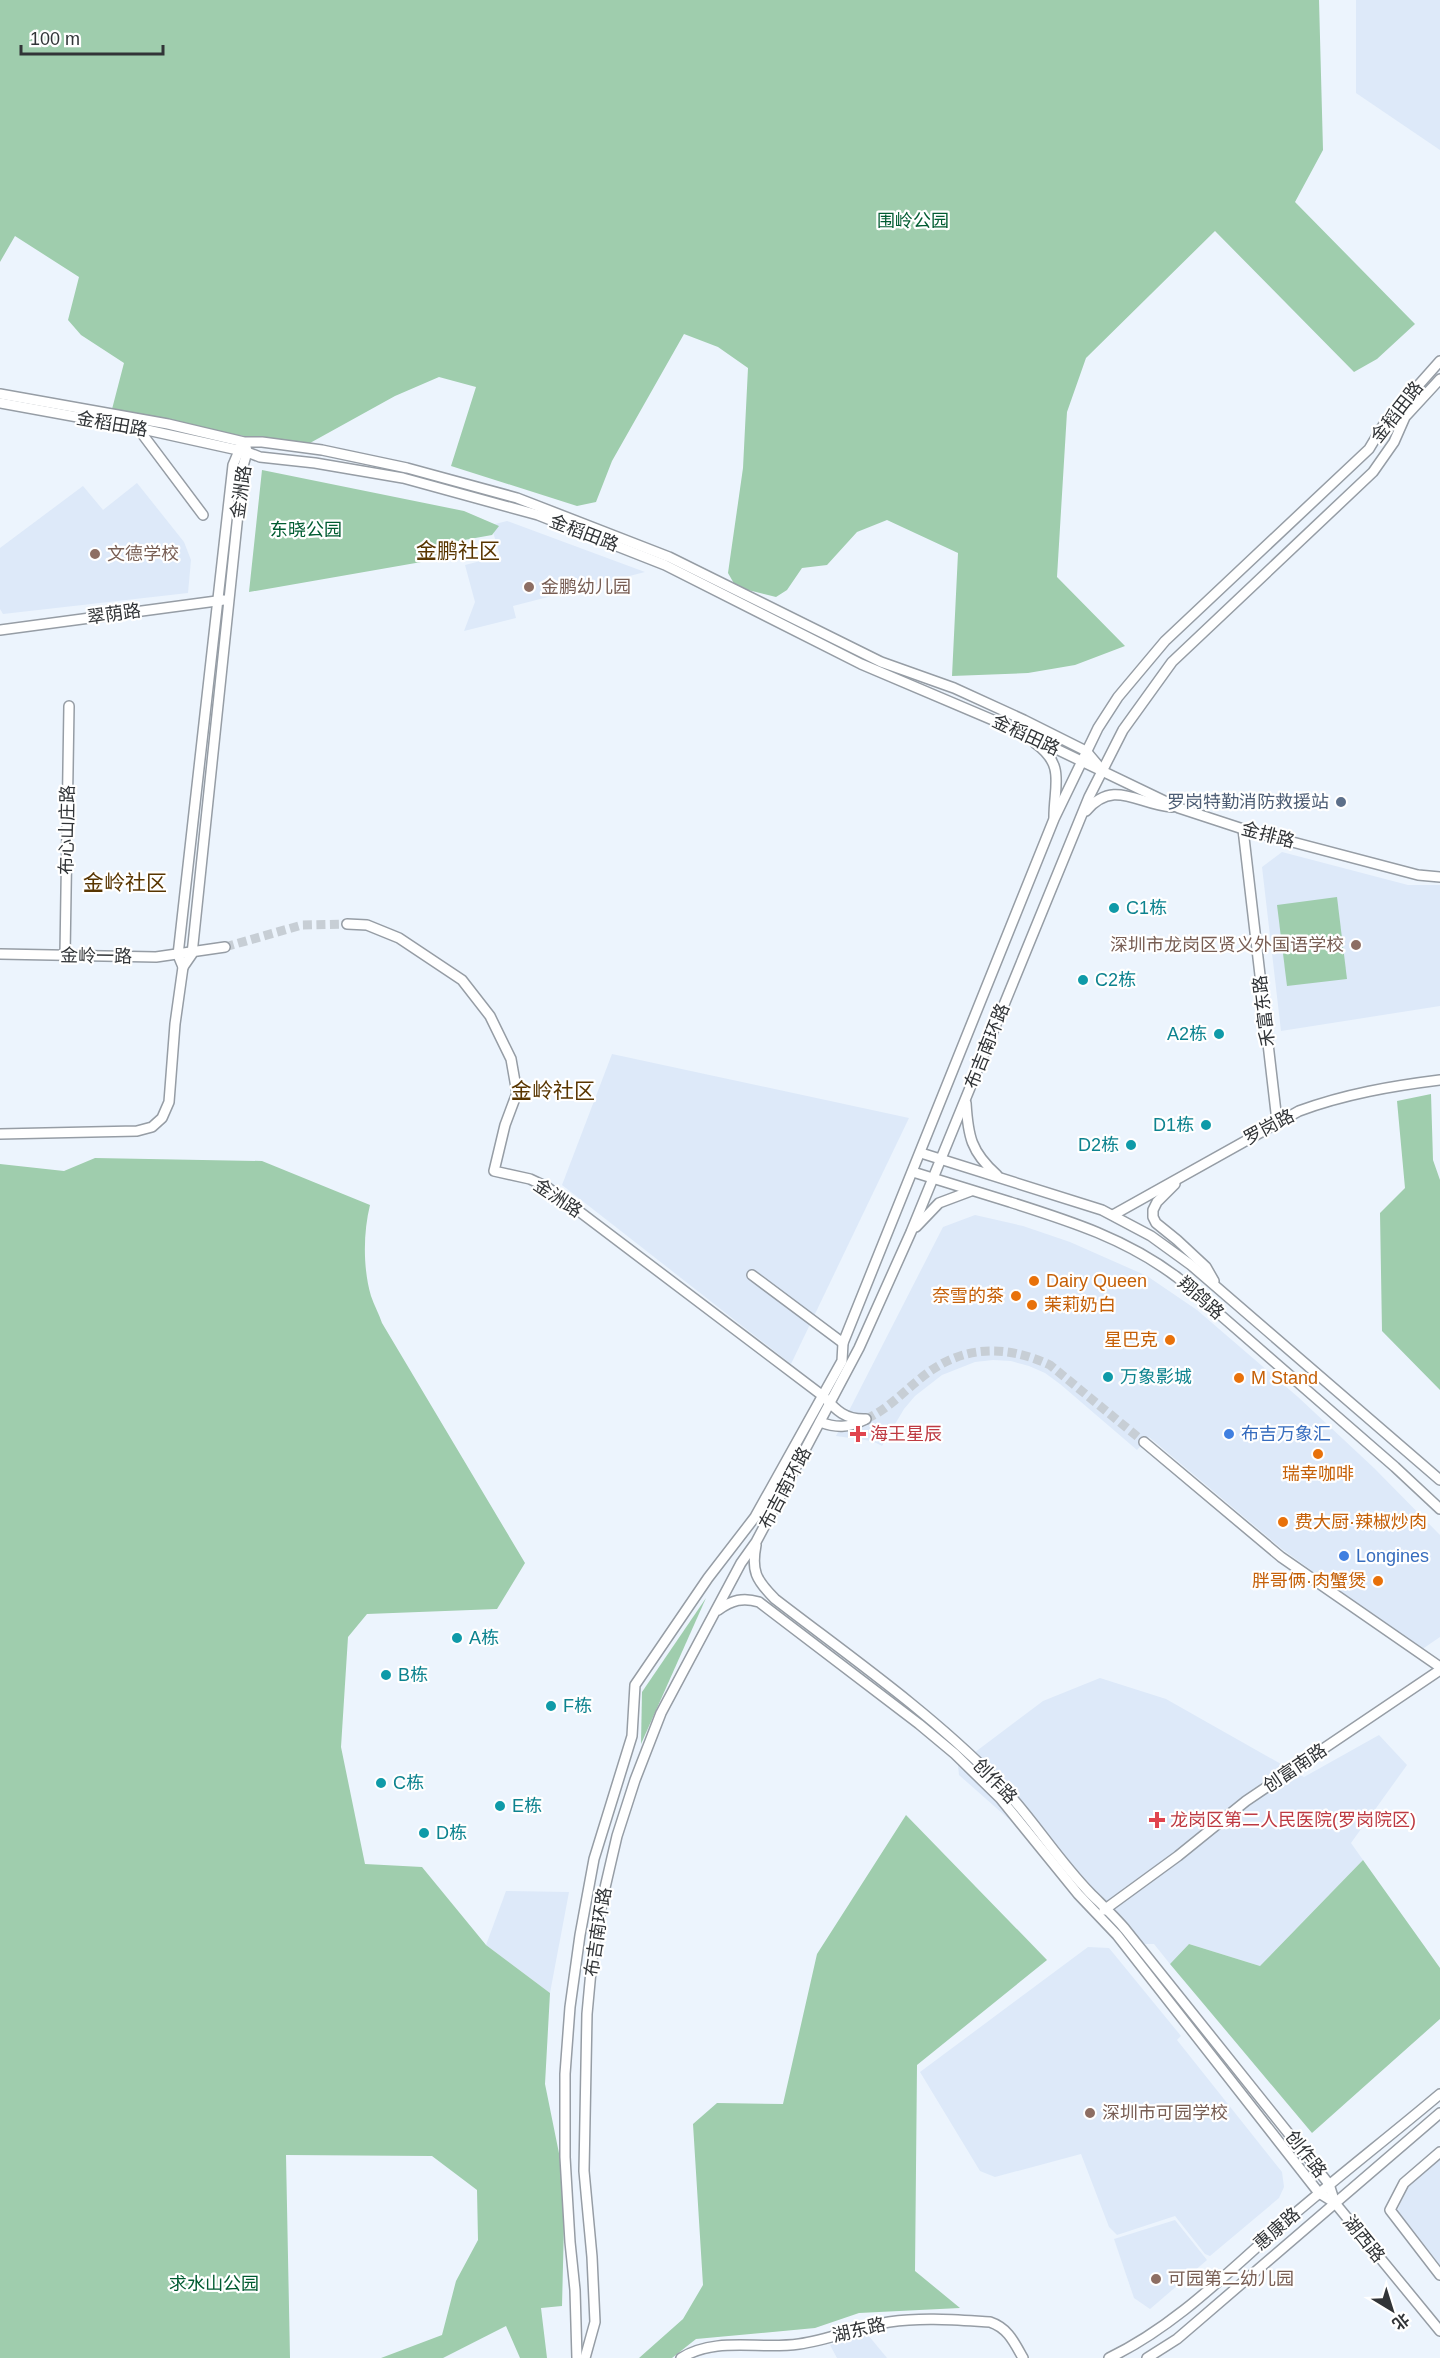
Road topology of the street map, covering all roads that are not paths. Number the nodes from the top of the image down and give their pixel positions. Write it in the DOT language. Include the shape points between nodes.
graph roads {
  1 [pos="1440,361"];
  2 [pos="1440,379"];
  3 [pos="0,394"];
  4 [pos="0,404"];
  5 [pos="127,417"];
  6 [pos="138,428"];
  7 [pos="244,442"];
  8 [pos="242,452"];
  9 [pos="203,515"];
  10 [pos="223,600"];
  11 [pos="0,630"];
  12 [pos="1172,662"];
  13 [pos="69,706"];
  14 [pos="1022,732"];
  15 [pos="1086,751"];
  16 [pos="1080,761"];
  17 [pos="1103,772"];
  18 [pos="1179,808"];
  19 [pos="1081,818"];
  20 [pos="1054,819"];
  21 [pos="1243,829"];
  22 [pos="1440,877"];
  23 [pos="347,924"];
  24 [pos="225,947"];
  25 [pos="0,954"];
  26 [pos="192,954"];
  27 [pos="65,955"];
  28 [pos="178,955"];
  29 [pos="183,967"];
  30 [pos="1440,1080"];
  31 [pos="965,1098"];
  32 [pos="1277,1121"];
  33 [pos="0,1134"];
  34 [pos="921,1153"];
  35 [pos="941,1160"];
  36 [pos="913,1172"];
  37 [pos="1185,1174"];
  38 [pos="933,1178"];
  39 [pos="1001,1178"];
  40 [pos="973,1191"];
  41 [pos="1113,1215"];
  42 [pos="911,1232"];
  43 [pos="752,1275"];
  44 [pos="1218,1288"];
  45 [pos="843,1343"];
  46 [pos="826,1400"];
  47 [pos="820,1422"];
  48 [pos="1144,1442"];
  49 [pos="1440,1480"];
  50 [pos="1440,1509"];
  51 [pos="756,1542"];
  52 [pos="714,1613"];
  53 [pos="1440,1668"];
  54 [pos="925,1716"];
  55 [pos="919,1724"];
  56 [pos="1107,1908"];
  57 [pos="1097,1915"];
  58 [pos="1440,2094"];
  59 [pos="1440,2113"];
  60 [pos="1440,2152"];
  61 [pos="1329,2184"];
  62 [pos="1319,2193"];
  63 [pos="1335,2203"];
  64 [pos="1440,2275"];
  65 [pos="593,2289"];
  66 [pos="575,2290"];
  67 [pos="1440,2331"];
  68 [pos="577,2358"];
  69 [pos="585,2358"];
  70 [pos="681,2358"];
  71 [pos="1023,2358"];
  72 [pos="1109,2358"];
  73 [pos="1147,2358"];
  1 -- 15 [label="street, 金稻田路" via="1384,424 1369,449 1165,641 1118,697"];
  2 -- 12 [label="street, 金稻田路" via="1405,417 1394,442 1373,472"];
  3 -- 5 [label="street, 金稻田路"];
  4 -- 6 [label="street, 金稻田路"];
  5 -- 6 [label="street"];
  5 -- 7 [label="street, 金稻田路"];
  6 -- 8 [label="street, 金稻田路"];
  6 -- 9 [label="street"];
  7 -- 8 [label="street, 金洲路"];
  7 -- 15 [label="street, 金稻田路" via="321,450 407,468 538,505 669,557 881,663 954,688"];
  8 -- 10 [label="street, 金洲路" via="233,465"];
  8 -- 14 [label="street, 金稻田路" via="403,478 538,515 665,566 876,671"];
  10 -- 11 [label="street, 翠荫路"];
  10 -- 26 [label="street, 金洲路"];
  10 -- 28 [label="street, 金洲路"];
  12 -- 17 [label="street, 布吉南环路" via="1123,730"];
  13 -- 27 [label="street, 布心山庄路"];
  14 -- 16 [label="street, 金稻田路"];
  14 -- 20 [label="street" via="1047,752 1054,765"];
  15 -- 16 [label="street, 布吉南环路"];
  15 -- 17 [label="street, 金稻田路"];
  16 -- 17 [label="street, 金稻田路"];
  16 -- 20 [label="street, 布吉南环路"];
  17 -- 18 [label="street, 金排路"];
  17 -- 19 [label="street, 布吉南环路"];
  18 -- 19 [label="street" via="1113,794 1094,802"];
  18 -- 21 [label="street, 金排路"];
  19 -- 31 [label="street, 布吉南环路"];
  20 -- 34 [label="street, 布吉南环路"];
  21 -- 22 [label="street, 金排路" via="1418,875"];
  21 -- 32 [label="street, 禾富东路"];
  23 -- 46 [label="street, 金洲路" via="367,925 399,938 462,980 490,1016 511,1059 517,1093 494,1171 547,1187"];
  24 -- 26 [label="street"];
  25 -- 27 [label="street, 金岭一路"];
  26 -- 28 [label="street, 金岭一路"];
  26 -- 29 [label="street"];
  27 -- 28 [label="street, 金岭一路"];
  28 -- 29 [label="street"];
  29 -- 33 [label="street" via="169,1102 162,1118 152,1127 137,1131"];
  30 -- 32 [label="street, 罗岗路" via="1365,1091 1326,1101"];
  31 -- 35 [label="street, 布吉南环路"];
  31 -- 39 [label="street" via="972,1145"];
  32 -- 37 [label="street, 罗岗路"];
  34 -- 35 [label="street, 翔鸽路"];
  34 -- 36 [label="street, 布吉南环路"];
  35 -- 38 [label="street, 布吉南环路"];
  35 -- 39 [label="street, 翔鸽路"];
  36 -- 38 [label="street, 翔鸽路"];
  36 -- 45 [label="street, 布吉南环路"];
  37 -- 41 [label="street, 罗岗路"];
  37 -- 44 [label="street" via="1157,1202 1153,1217 1206,1267"];
  38 -- 40 [label="street, 翔鸽路"];
  38 -- 42 [label="street, 布吉南环路"];
  39 -- 41 [label="street, 翔鸽路"];
  40 -- 42 [label="street" via="939,1203"];
  40 -- 50 [label="street, 翔鸽路" via="1097,1231 1144,1254 1178,1278"];
  41 -- 44 [label="street, 翔鸽路" via="1172,1250"];
  42 -- 46 [label="street, 布吉南环路" via="859,1348"];
  43 -- 45 [label="street"];
  44 -- 49 [label="street, 翔鸽路"];
  45 -- 46 [label="street, 布吉南环路" via="842,1361"];
  46 -- 47 [label="street, 布吉南环路"];
  46 -- 47 [label="street" via="846,1417 866,1419 843,1427"];
  46 -- 66 [label="street, 布吉南环路" via="756,1517 708,1578 635,1686 632,1736 594,1859 570,2007 565,2157"];
  47 -- 51 [label="street, 布吉南环路"];
  48 -- 53 [label="street" via="1281,1557"];
  51 -- 52 [label="street, 布吉南环路"];
  51 -- 54 [label="street, 创作路" via="754,1573 775,1599"];
  52 -- 55 [label="street, 创作路" via="738,1599 759,1602"];
  52 -- 65 [label="street, 布吉南环路" via="661,1713 617,1836 604,1892 587,2014 584,2120"];
  53 -- 56 [label="street, 创富南路" via="1246,1802"];
  54 -- 55 [label="street"];
  54 -- 56 [label="street, 创作路" via="994,1778"];
  55 -- 57 [label="street, 创作路" via="1000,1798"];
  56 -- 57 [label="street, 创富南路"];
  56 -- 61 [label="street, 创作路"];
  57 -- 62 [label="street, 创作路" via="1131,1952"];
  58 -- 61 [label="street, 惠康路"];
  59 -- 63 [label="street, 惠康路"];
  60 -- 64 [label="street" via="1404,2183 1390,2210"];
  61 -- 62 [label="street, 惠康路"];
  61 -- 63 [label="street, 创作路"];
  62 -- 63 [label="street, 创作路"];
  62 -- 72 [label="street, 惠康路" via="1177,2316"];
  63 -- 67 [label="street, 湖西路"];
  63 -- 73 [label="street, 惠康路" via="1177,2339"];
  65 -- 66 [label="street"];
  65 -- 69 [label="street, 布吉南环路" via="595,2322"];
  66 -- 68 [label="street, 布吉南环路"];
  70 -- 71 [label="street, 湖东路" via="718,2345 798,2344 890,2322 932,2318 999,2325"];
}
